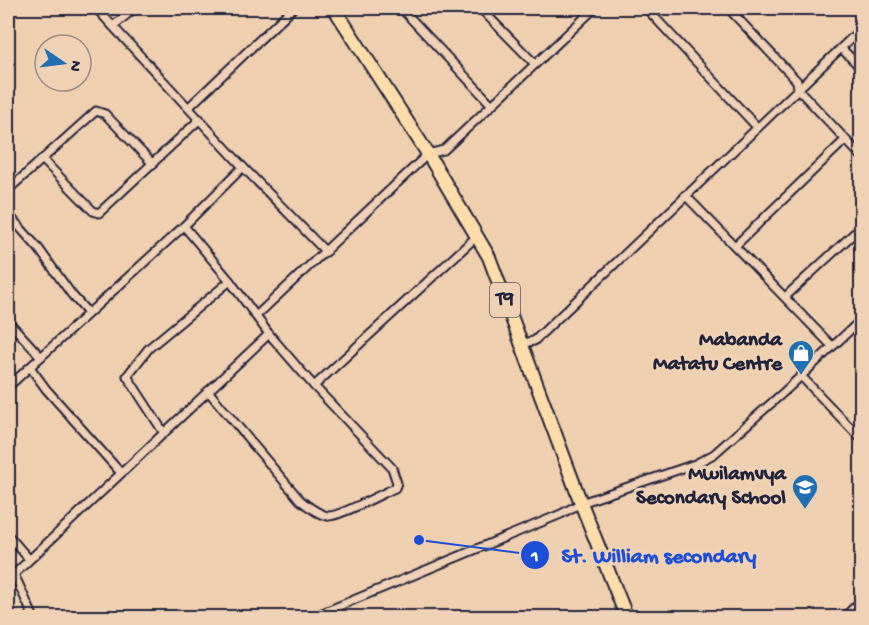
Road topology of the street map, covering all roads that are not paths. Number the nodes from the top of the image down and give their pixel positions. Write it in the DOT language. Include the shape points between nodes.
graph roads {
  1 [pos="96,8"];
  2 [pos="135,8"];
  3 [pos="293,8"];
  4 [pos="334,8"];
  5 [pos="401,8"];
  6 [pos="480,8"];
  7 [pos="595,8"];
  8 [pos="646,8"];
  9 [pos="728,8"];
  10 [pos="113,26"];
  11 [pos="861,28"];
  12 [pos="841,48"];
  13 [pos="535,64"];
  14 [pos="861,69"];
  15 [pos="798,89"];
  16 [pos="492,105"];
  17 [pos="189,107"];
  18 [pos="200,120"];
  19 [pos="757,127"];
  20 [pos="846,140"];
  21 [pos="428,154"];
  22 [pos="861,157"];
  23 [pos="42,159"];
  24 [pos="153,164"];
  25 [pos="243,167"];
  26 [pos="8,190"];
  27 [pos="686,195"];
  28 [pos="8,214"];
  29 [pos="184,226"];
  30 [pos="861,226"];
  31 [pos="476,237"];
  32 [pos="735,246"];
  33 [pos="326,252"];
  34 [pos="230,281"];
  35 [pos="785,297"];
  36 [pos="88,314"];
  37 [pos="256,316"];
  38 [pos="861,319"];
  39 [pos="8,321"];
  40 [pos="269,334"];
  41 [pos="522,343"];
  42 [pos="832,346"];
  43 [pos="41,357"];
  44 [pos="30,367"];
  45 [pos="801,376"];
  46 [pos="314,386"];
  47 [pos="8,387"];
  48 [pos="208,391"];
  49 [pos="164,433"];
  50 [pos="861,440"];
  51 [pos="121,473"];
  52 [pos="581,503"];
  53 [pos="8,535"];
  54 [pos="29,560"];
  55 [pos="14,574"];
  56 [pos="8,580"];
  57 [pos="861,600"];
  58 [pos="34,618"];
  59 [pos="310,618"];
  60 [pos="627,618"];
  61 [pos="843,618"];
  1 -- 10 [label="street"];
  2 -- 10 [label="street"];
  3 -- 17 [label="street"];
  4 -- 21 [label="highway, T9"];
  5 -- 16 [label="street"];
  6 -- 13 [label="street"];
  7 -- 13 [label="street"];
  8 -- 19 [label="street"];
  9 -- 15 [label="street" via="797,81"];
  10 -- 17 [label="street"];
  11 -- 12 [label="street"];
  12 -- 14 [label="street"];
  12 -- 15 [label="street"];
  13 -- 16 [label="street"];
  15 -- 19 [label="street"];
  15 -- 20 [label="street"];
  16 -- 21 [label="street" via="444,150"];
  17 -- 18 [label="street"];
  18 -- 24 [label="street"];
  18 -- 25 [label="street"];
  19 -- 27 [label="street"];
  20 -- 22 [label="street"];
  20 -- 32 [label="street"];
  21 -- 31 [label="highway, T9"];
  21 -- 33 [label="street"];
  23 -- 24 [label="street" via="99,111"];
  23 -- 24 [label="street" via="99,213"];
  23 -- 26 [label="street"];
  25 -- 29 [label="street"];
  25 -- 33 [label="street"];
  27 -- 32 [label="street"];
  27 -- 41 [label="street" via="534,341"];
  28 -- 36 [label="street"];
  29 -- 34 [label="street"];
  29 -- 36 [label="street"];
  30 -- 35 [label="street"];
  31 -- 41 [label="highway, T9" via="489,257"];
  31 -- 46 [label="street"];
  32 -- 35 [label="street"];
  33 -- 37 [label="street"];
  34 -- 37 [label="street"];
  34 -- 49 [label="street" via="149,348 127,376"];
  35 -- 42 [label="street"];
  36 -- 43 [label="street"];
  37 -- 40 [label="street"];
  38 -- 42 [label="street"];
  39 -- 43 [label="street"];
  40 -- 46 [label="street"];
  40 -- 48 [label="street"];
  41 -- 52 [label="highway, T9"];
  42 -- 45 [label="street"];
  43 -- 44 [label="street"];
  44 -- 47 [label="street"];
  44 -- 51 [label="street"];
  45 -- 50 [label="street"];
  45 -- 52 [label="street" via="714,454 695,465"];
  46 -- 48 [label="street" via="392,468 397,483 395,488 329,516 300,500"];
  48 -- 49 [label="street"];
  49 -- 51 [label="street"];
  51 -- 54 [label="street"];
  52 -- 59 [label="street"];
  52 -- 60 [label="highway, T9"];
  53 -- 54 [label="street"];
  54 -- 55 [label="street"];
  55 -- 56 [label="street"];
  55 -- 58 [label="street"];
  57 -- 61 [label="street"];
}
